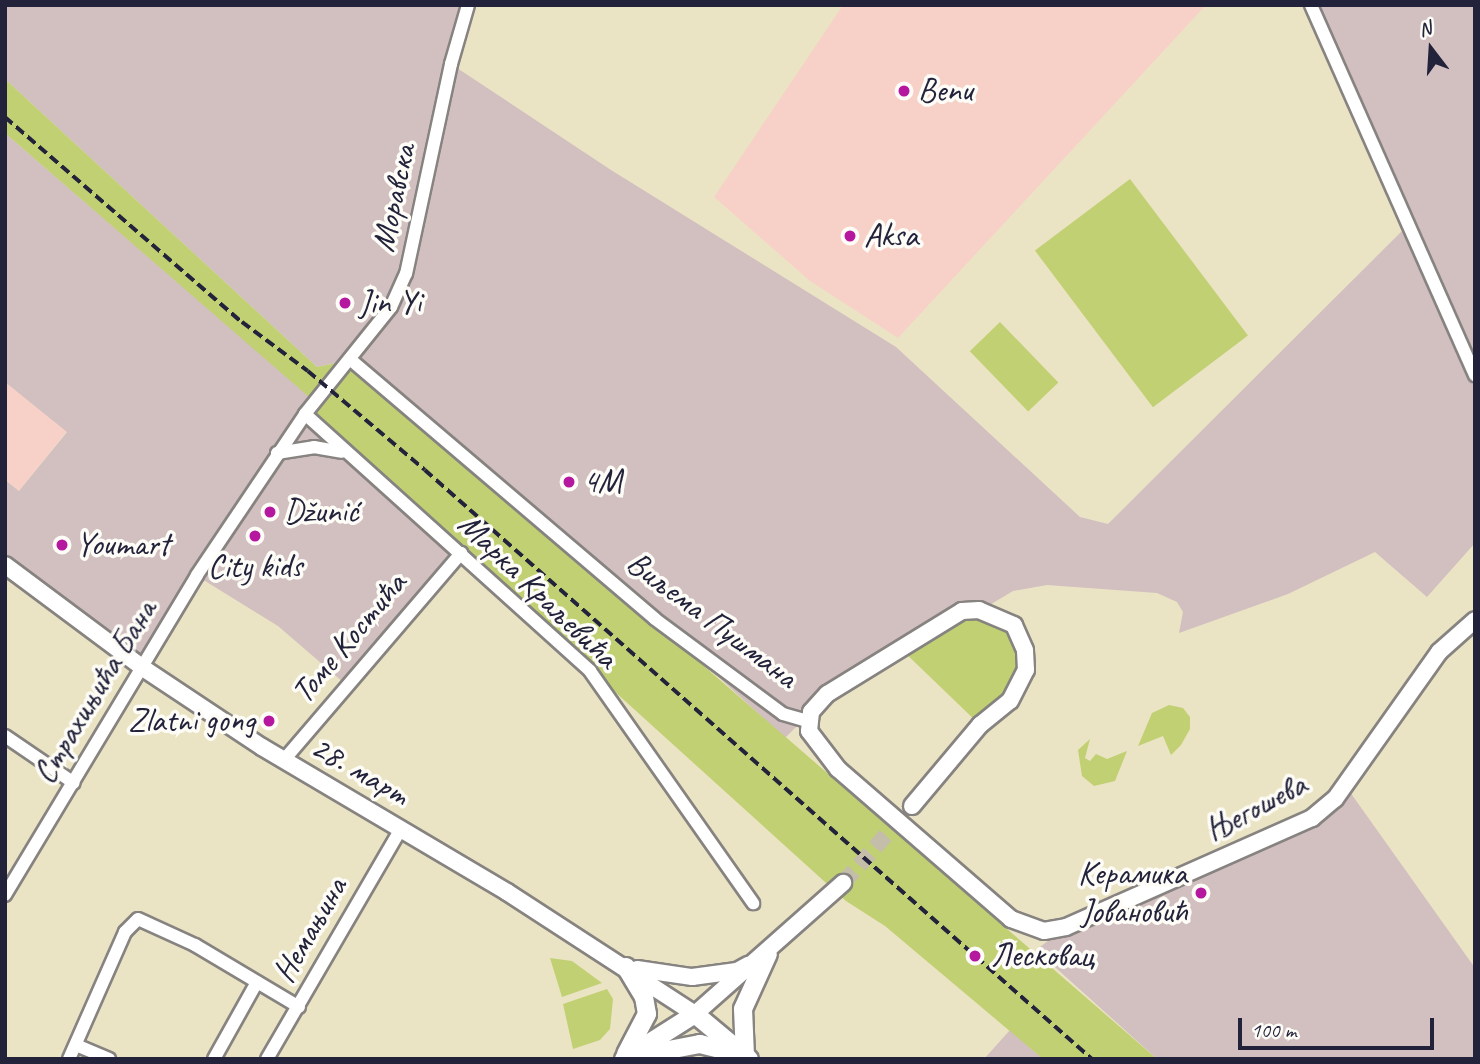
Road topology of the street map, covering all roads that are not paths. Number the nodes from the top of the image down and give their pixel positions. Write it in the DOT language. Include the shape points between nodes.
graph roads {
  1 [pos="468,5"];
  2 [pos="1311,5"];
  3 [pos="351,360"];
  4 [pos="1475,375"];
  5 [pos="305,414"];
  6 [pos="277,453"];
  7 [pos="348,453"];
  8 [pos="461,554"];
  9 [pos="5,565"];
  10 [pos="1475,620"];
  11 [pos="143,668"];
  12 [pos="807,721"];
  13 [pos="5,736"];
  14 [pos="284,761"];
  15 [pos="74,783"];
  16 [pos="912,806"];
  17 [pos="401,829"];
  18 [pos="844,883"];
  19 [pos="5,895"];
  20 [pos="753,904"];
  21 [pos="768,954"];
  22 [pos="626,967"];
  23 [pos="257,982"];
  24 [pos="299,1006"];
  25 [pos="695,1014"];
  26 [pos="76,1045"];
  27 [pos="747,1057"];
  28 [pos="69,1059"];
  29 [pos="109,1059"];
  30 [pos="214,1059"];
  31 [pos="267,1059"];
  32 [pos="625,1059"];
  1 -- 3 [label="street, Моравска" via="406,274 391,307"];
  2 -- 4 [label="street"];
  3 -- 5 [label="street, Моравска"];
  3 -- 12 [label="street, Виљема Пушмана" via="655,619 783,714"];
  5 -- 6 [label="street, Страхињића Бана"];
  5 -- 7 [label="street, Марка Краљевића"];
  6 -- 7 [label="street" via="328,447"];
  6 -- 11 [label="street, Страхињића Бана"];
  7 -- 8 [label="street, Марка Краљевића"];
  8 -- 14 [label="street, Томе Костића"];
  8 -- 20 [label="street, Марка Краљевића" via="590,671"];
  9 -- 11 [label="street, 28. март"];
  10 -- 12 [label="street, Његошева" via="1439,652 1335,799 1312,818 1066,928 1030,929 1011,919 821,751"];
  11 -- 14 [label="street, 28. март"];
  11 -- 15 [label="street, Страхињића Бана"];
  12 -- 16 [label="street, Виљема Пушмана" via="818,702 835,688 953,615 979,610 1014,625 1025,650 1026,670 1019,688 980,725"];
  13 -- 15 [label="street"];
  14 -- 17 [label="street, 28. март"];
  15 -- 19 [label="street, Страхињића Бана"];
  17 -- 22 [label="street, 28. март"];
  17 -- 24 [label="street, Немањина"];
  18 -- 21 [label="street"];
  21 -- 22 [label="street" via="737,971 692,977"];
  21 -- 25 [label="street"];
  21 -- 27 [label="main road" via="743,1009"];
  22 -- 25 [label="street, 28. март"];
  22 -- 32 [label="main road" via="645,998 647,1014"];
  23 -- 24 [label="street"];
  23 -- 26 [label="street" via="195,945 138,919 125,932"];
  23 -- 30 [label="street"];
  24 -- 31 [label="street, Немањина"];
  25 -- 27 [label="main road"];
  25 -- 32 [label="main road"];
  26 -- 28 [label="street"];
  26 -- 29 [label="street"];
  27 -- 32 [label="main road" via="700,1044"];
}
